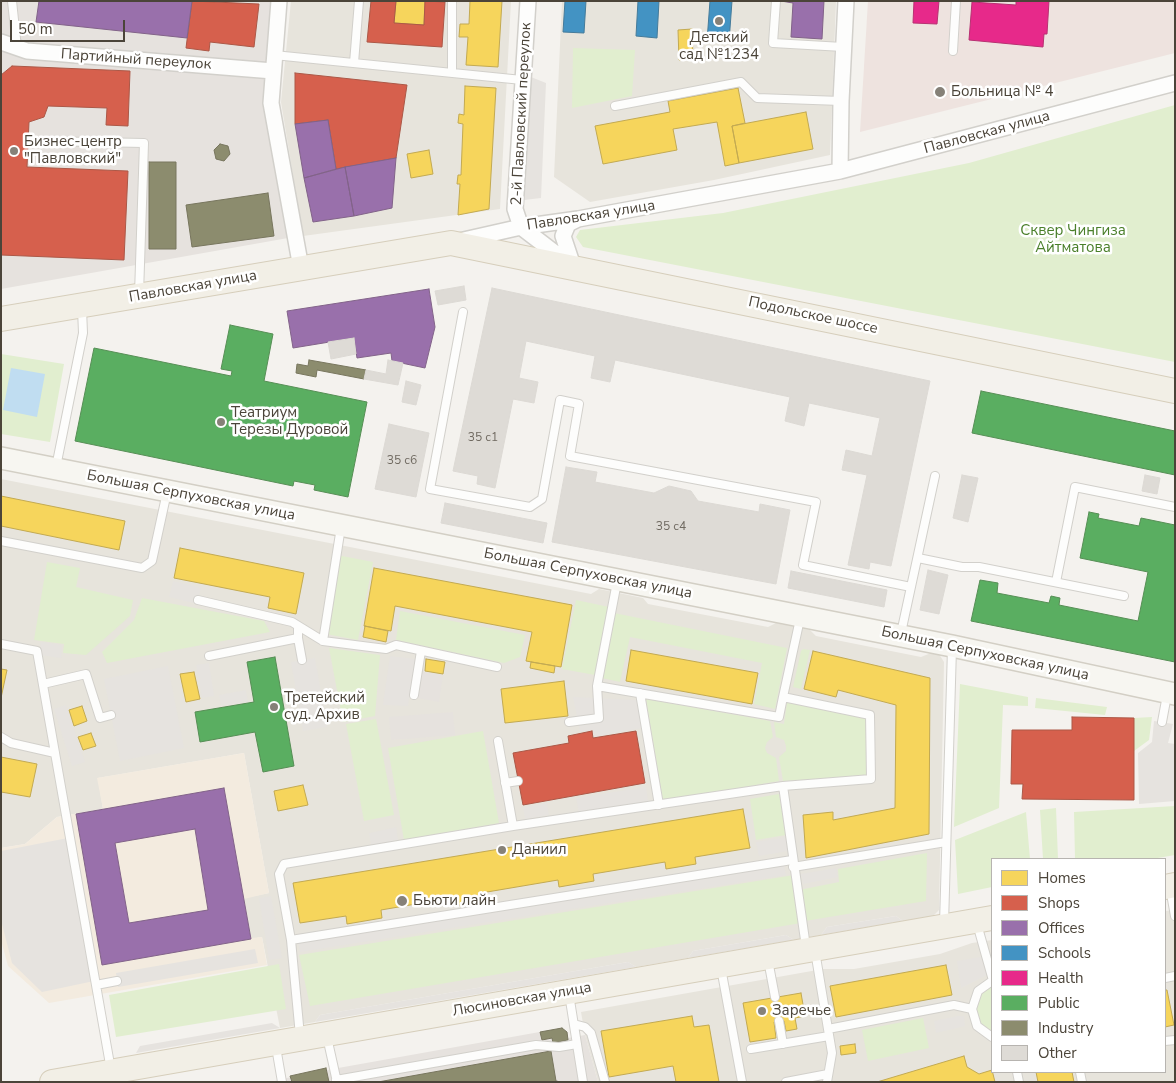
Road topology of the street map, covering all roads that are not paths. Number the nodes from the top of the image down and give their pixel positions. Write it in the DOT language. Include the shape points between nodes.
graph roads {
  1 [pos="12,1"];
  2 [pos="279,1"];
  3 [pos="359,1"];
  4 [pos="452,1"];
  5 [pos="528,1"];
  6 [pos="776,1"];
  7 [pos="846,1"];
  8 [pos="956,1"];
  9 [pos="1,42"];
  10 [pos="843,47"];
  11 [pos="17,48"];
  12 [pos="953,52"];
  13 [pos="274,55"];
  14 [pos="354,63"];
  15 [pos="273,71"];
  16 [pos="452,73"];
  17 [pos="522,80"];
  18 [pos="1175,83"];
  19 [pos="840,101"];
  20 [pos="615,106"];
  21 [pos="39,141"];
  22 [pos="840,171"];
  23 [pos="578,219"];
  24 [pos="521,227"];
  25 [pos="451,243"];
  26 [pos="574,266"];
  27 [pos="301,268"];
  28 [pos="139,296"];
  29 [pos="82,306"];
  30 [pos="462,312"];
  31 [pos="1,319"];
  32 [pos="1175,391"];
  33 [pos="1,458"];
  34 [pos="56,469"];
  35 [pos="935,476"];
  36 [pos="167,492"];
  37 [pos="1175,507"];
  38 [pos="342,525"];
  39 [pos="1,540"];
  40 [pos="918,558"];
  41 [pos="618,580"];
  42 [pos="1056,582"];
  43 [pos="911,587"];
  44 [pos="1124,596"];
  45 [pos="198,600"];
  46 [pos="801,616"];
  47 [pos="298,628"];
  48 [pos="901,636"];
  49 [pos="298,638"];
  50 [pos="323,641"];
  51 [pos="1,644"];
  52 [pos="952,646"];
  53 [pos="421,651"];
  54 [pos="209,656"];
  55 [pos="302,660"];
  56 [pos="497,667"];
  57 [pos="43,684"];
  58 [pos="597,686"];
  59 [pos="640,693"];
  60 [pos="1171,694"];
  61 [pos="414,695"];
  62 [pos="783,697"];
  63 [pos="111,715"];
  64 [pos="569,722"];
  65 [pos="1162,722"];
  66 [pos="1,737"];
  67 [pos="498,740"];
  68 [pos="56,753"];
  69 [pos="518,781"];
  70 [pos="505,783"];
  71 [pos="783,786"];
  72 [pos="659,805"];
  73 [pos="513,826"];
  74 [pos="946,842"];
  75 [pos="793,864"];
  76 [pos="1170,886"];
  77 [pos="1175,916"];
  78 [pos="984,920"];
  79 [pos="944,928"];
  80 [pos="290,940"];
  81 [pos="811,951"];
  82 [pos="768,958"];
  83 [pos="721,966"];
  84 [pos="991,976"];
  85 [pos="991,980"];
  86 [pos="117,981"];
  87 [pos="96,985"];
  88 [pos="568,992"];
  89 [pos="775,997"];
  90 [pos="972,1009"];
  91 [pos="779,1022"];
  92 [pos="574,1024"];
  93 [pos="327,1033"];
  94 [pos="829,1033"];
  95 [pos="991,1036"];
  96 [pos="300,1038"];
  97 [pos="275,1042"];
  98 [pos="577,1044"];
  99 [pos="783,1044"];
  100 [pos="751,1049"];
  101 [pos="111,1072"];
  102 [pos="828,1078"];
  103 [pos="336,1081"];
  104 [pos="52,1082"];
  105 [pos="282,1082"];
  106 [pos="584,1082"];
  107 [pos="605,1082"];
  108 [pos="742,1082"];
  109 [pos="786,1082"];
  1 -- 11 [label="lane"];
  2 -- 13 [label="street"];
  3 -- 14 [label="lane"];
  4 -- 16 [label="lane"];
  5 -- 17 [label="street, 2-й Павловский переулок"];
  6 -- 10 [label="lane" via="773,43"];
  7 -- 10 [label="street"];
  8 -- 12 [label="lane"];
  9 -- 11 [label="street, Партийный переулок"];
  10 -- 19 [label="street"];
  11 -- 15 [label="street, Партийный переулок"];
  13 -- 14 [label="lane"];
  13 -- 15 [label="street"];
  14 -- 16 [label="lane"];
  15 -- 27 [label="street" via="271,103"];
  16 -- 17 [label="lane"];
  17 -- 24 [label="street, 2-й Павловский переулок" via="515,209"];
  18 -- 22 [label="street, Павловская улица"];
  19 -- 20 [label="lane" via="757,98 741,82"];
  19 -- 22 [label="street"];
  21 -- 28 [label="lane" via="144,143"];
  22 -- 23 [label="street, Павловская улица"];
  23 -- 24 [label="street, Павловская улица"];
  23 -- 26 [label="street" via="568,224 563,236"];
  24 -- 25 [label="street, Павловская улица"];
  24 -- 26 [label="street"];
  25 -- 26 [label="main road, Подольское шоссе"];
  25 -- 27 [label="main road, Павловская улица"];
  26 -- 32 [label="main road, Подольское шоссе"];
  27 -- 28 [label="main road, Павловская улица"];
  28 -- 29 [label="main road, Павловская улица"];
  29 -- 31 [label="main road, Павловская улица"];
  29 -- 34 [label="lane" via="83,333"];
  30 -- 43 [label="lane" via="430,489 530,507 542,499 560,400 579,404 570,456 816,502 803,565"];
  33 -- 34 [label="street, Большая Серпуховская улица"];
  34 -- 36 [label="street, Большая Серпуховская улица"];
  35 -- 40 [label="lane"];
  36 -- 38 [label="street, Большая Серпуховская улица"];
  36 -- 39 [label="lane" via="152,560 142,568"];
  37 -- 42 [label="lane" via="1075,487"];
  38 -- 41 [label="street, Большая Серпуховская улица"];
  38 -- 50 [label="lane"];
  40 -- 42 [label="lane"];
  40 -- 43 [label="lane"];
  41 -- 46 [label="street, Большая Серпуховская улица"];
  41 -- 58 [label="lane"];
  42 -- 44 [label="lane"];
  43 -- 48 [label="lane"];
  45 -- 47 [label="lane" via="292,622"];
  46 -- 48 [label="street, Большая Серпуховская улица"];
  46 -- 62 [label="lane"];
  47 -- 49 [label="lane"];
  47 -- 50 [label="lane"];
  48 -- 52 [label="street, Большая Серпуховская улица"];
  49 -- 54 [label="lane"];
  49 -- 55 [label="lane"];
  50 -- 53 [label="lane" via="386,649 396,645"];
  51 -- 57 [label="lane" via="37,651"];
  52 -- 60 [label="street, Большая Серпуховская улица"];
  52 -- 74 [label="lane"];
  53 -- 56 [label="lane"];
  53 -- 61 [label="lane"];
  57 -- 63 [label="lane" via="86,674 100,718"];
  57 -- 68 [label="lane"];
  58 -- 59 [label="lane"];
  58 -- 64 [label="lane" via="599,718"];
  59 -- 62 [label="lane" via="779,717"];
  59 -- 72 [label="lane"];
  60 -- 65 [label="lane"];
  62 -- 71 [label="lane" via="870,715 871,779"];
  66 -- 68 [label="lane" via="11,743"];
  67 -- 70 [label="lane"];
  68 -- 87 [label="lane"];
  69 -- 70 [label="lane"];
  70 -- 73 [label="lane"];
  71 -- 72 [label="lane"];
  71 -- 75 [label="lane"];
  72 -- 73 [label="lane"];
  73 -- 80 [label="lane" via="284,864 279,874"];
  74 -- 75 [label="lane"];
  74 -- 79 [label="lane"];
  75 -- 80 [label="lane"];
  75 -- 81 [label="lane"];
  76 -- 77 [label="lane"];
  78 -- 79 [label="main road, Люсиновская улица"];
  78 -- 84 [label="lane" via="981,944"];
  79 -- 81 [label="main road, Люсиновская улица"];
  80 -- 96 [label="lane"];
  81 -- 82 [label="main road, Люсиновская улица"];
  81 -- 94 [label="lane"];
  82 -- 83 [label="main road, Люсиновская улица"];
  82 -- 89 [label="lane"];
  83 -- 88 [label="main road, Люсиновская улица"];
  83 -- 108 [label="lane"];
  85 -- 90 [label="lane" via="978,991"];
  86 -- 87 [label="lane"];
  87 -- 101 [label="lane"];
  88 -- 92 [label="lane"];
  88 -- 93 [label="main road, Люсиновская улица"];
  90 -- 94 [label="lane" via="954,1005"];
  90 -- 95 [label="lane" via="977,1026"];
  91 -- 99 [label="lane"];
  92 -- 98 [label="lane"];
  92 -- 107 [label="lane" via="591,1033"];
  93 -- 96 [label="main road, Люсиновская улица"];
  93 -- 103 [label="lane"];
  94 -- 99 [label="lane"];
  94 -- 102 [label="lane" via="832,1053"];
  96 -- 97 [label="main road, Люсиновская улица"];
  97 -- 101 [label="main road, Люсиновская улица"];
  97 -- 105 [label="lane"];
  98 -- 103 [label="lane" via="559,1047 536,1045"];
  98 -- 106 [label="lane"];
  99 -- 100 [label="lane"];
  101 -- 104 [label="main road, Люсиновская улица"];
  102 -- 109 [label="lane"];
}
